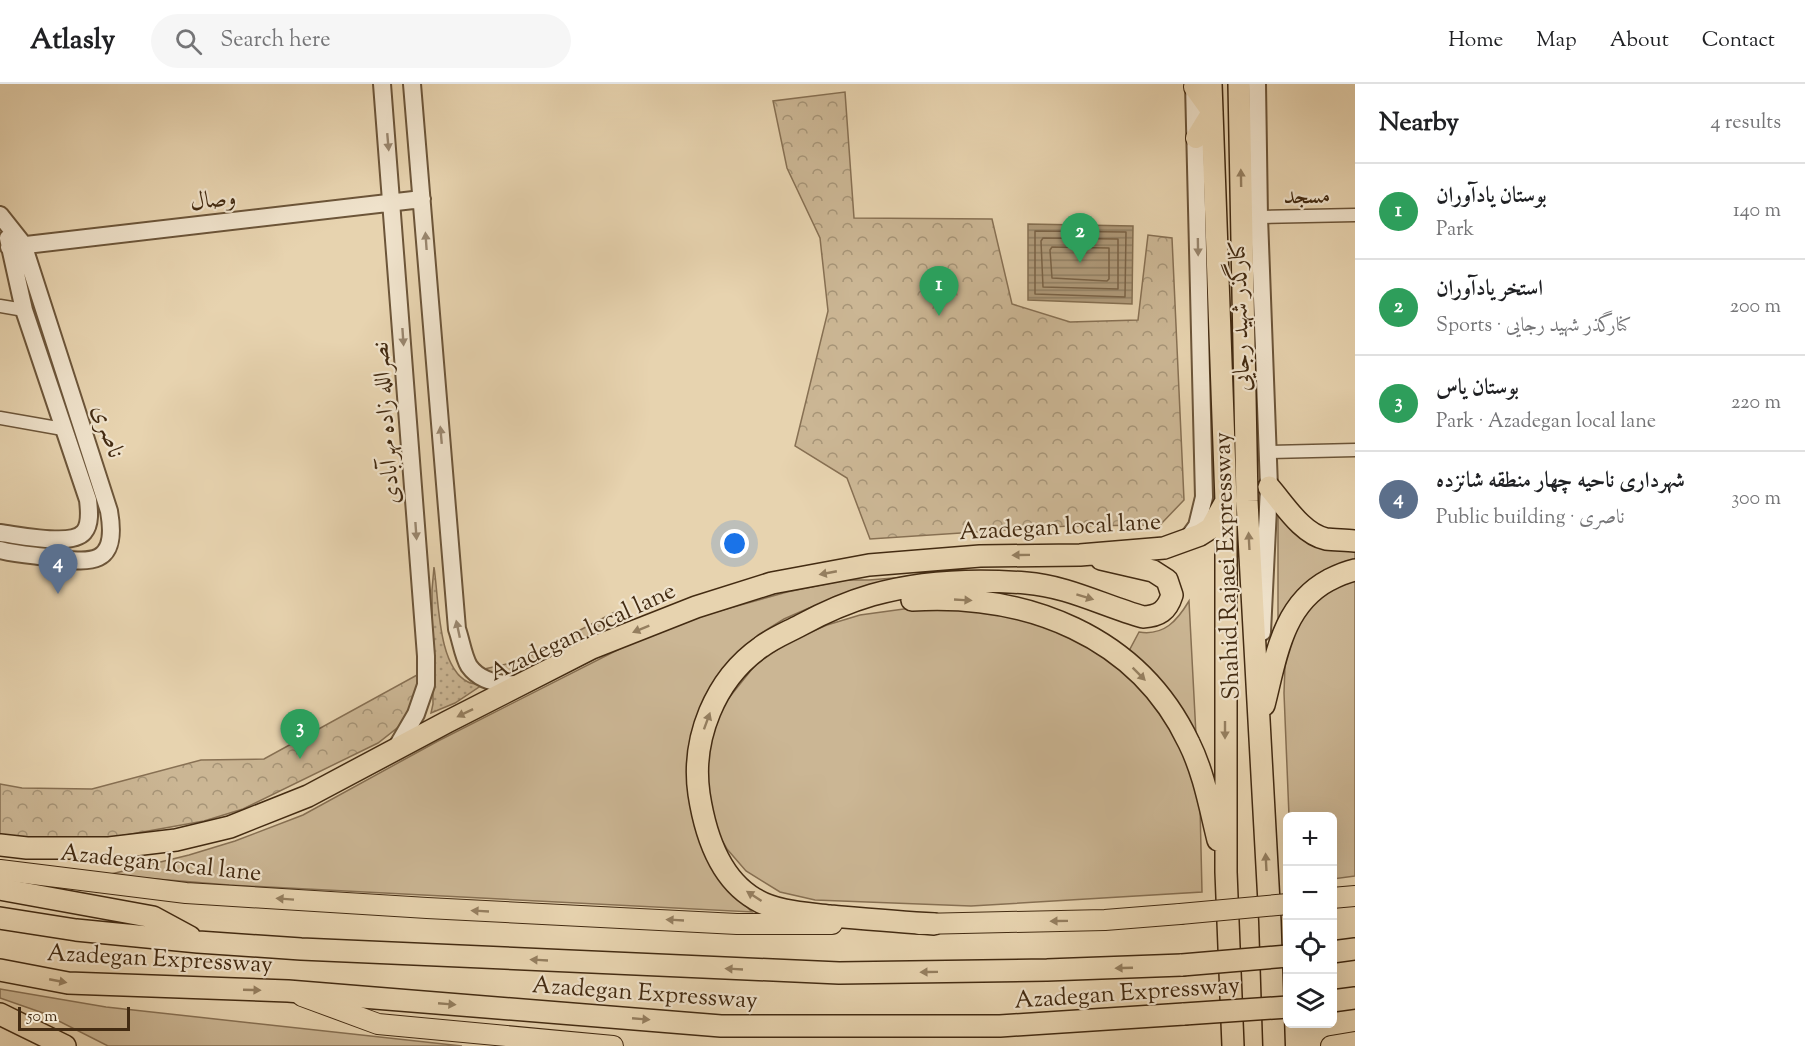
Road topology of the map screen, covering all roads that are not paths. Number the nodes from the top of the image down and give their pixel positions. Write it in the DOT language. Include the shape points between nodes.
graph roads {
  1 [pos="382,84"];
  2 [pos="412,84"];
  3 [pos="1239,84"];
  4 [pos="1257,84"];
  5 [pos="1200,85"];
  6 [pos="1212,112"];
  7 [pos="1196,138"];
  8 [pos="422,199"];
  9 [pos="393,202"];
  10 [pos="1355,215"];
  11 [pos="1251,217"];
  12 [pos="3,220"];
  13 [pos="16,246"];
  14 [pos="0,306"];
  15 [pos="24,310"];
  16 [pos="0,418"];
  17 [pos="63,429"];
  18 [pos="1355,450"];
  19 [pos="1268,452"];
  20 [pos="1269,487"];
  21 [pos="1226,501"];
  22 [pos="0,533"];
  23 [pos="1186,541"];
  24 [pos="1355,541"];
  25 [pos="0,550"];
  26 [pos="1080,555"];
  27 [pos="1355,570"];
  28 [pos="842,606"];
  29 [pos="525,683"];
  30 [pos="1258,726"];
  31 [pos="395,750"];
  32 [pos="0,845"];
  33 [pos="0,870"];
  34 [pos="1226,872"];
  35 [pos="0,889"];
  36 [pos="1355,896"];
  37 [pos="1337,898"];
  38 [pos="1283,904"];
  39 [pos="0,918"];
  40 [pos="934,924"];
  41 [pos="198,942"];
  42 [pos="1355,949"];
  43 [pos="1337,951"];
  44 [pos="1283,957"];
  45 [pos="0,970"];
  46 [pos="288,991"];
  47 [pos="1355,998"];
  48 [pos="1337,1000"];
  49 [pos="1283,1006"];
  50 [pos="0,1014"];
  51 [pos="1355,1042"];
  52 [pos="65,1046"];
  53 [pos="613,1046"];
  54 [pos="1233,1046"];
  55 [pos="1274,1046"];
  56 [pos="1331,1046"];
  1 -- 9 [label="street, نصرالله زاده مهرآبادی, one-way"];
  2 -- 8 [label="street"];
  11 -- 3 [label="highway, Shahid Rajaei Expressway, one-way"];
  4 -- 11 [label="street, کنارگذر شهید رجایی"];
  5 -- 6 [label="highway, Shahid Rajaei Expressway"];
  5 -- 7 [label="street, کنارگذر شهید رجایی"];
  6 -- 7 [label="main road"];
  6 -- 21 [label="highway, Shahid Rajaei Expressway"];
  7 -- 23 [label="street, کنارگذر شهید رجایی, one-way" via="1204,497 1197,526"];
  8 -- 9 [label="street, وصال"];
  29 -- 8 [label="street, one-way" via="505,685 487,680 469,665 457,629"];
  9 -- 13 [label="street, وصال"];
  9 -- 31 [label="street, نصرالله زاده مهرآبادی, one-way" via="426,656 426,685 416,714"];
  10 -- 11 [label="street, مسجد"];
  11 -- 19 [label="street, کنارگذر شهید رجایی"];
  30 -- 11 [label="highway, Shahid Rajaei Expressway, one-way" via="1247,501"];
  12 -- 13 [label="street, ناصری"];
  13 -- 15 [label="street, ناصری"];
  13 -- 25 [label="street, ناصری" via="110,511 112,528 108,550 98,559 82,562"];
  14 -- 15 [label="street"];
  15 -- 17 [label="street, ناصری"];
  16 -- 17 [label="street"];
  17 -- 22 [label="street, ناصری" via="88,500 85,531 75,539 58,540"];
  18 -- 19 [label="street"];
  19 -- 20 [label="street, کنارگذر شهید رجایی"];
  20 -- 24 [label="highway" via="1313,533"];
  20 -- 30 [label="street, کنارگذر شهید رجایی"];
  21 -- 23 [label="highway, Azadegan local lane" via="1211,528"];
  21 -- 34 [label="highway, Shahid Rajaei Expressway, one-way"];
  23 -- 26 [label="highway, Azadegan local lane" via="1164,548"];
  28 -- 26 [label="highway, one-way" via="916,586 993,581 1061,589 1143,617 1166,610 1172,595 1167,580 1153,571"];
  26 -- 29 [label="highway, Azadegan local lane, one-way" via="980,556 869,565 772,584 696,607 602,645"];
  27 -- 30 [label="highway" via="1314,589 1288,620"];
  28 -- 34 [label="highway, one-way" via="938,598 1000,603 1070,626 1118,654 1157,693 1190,743"];
  40 -- 28 [label="highway, one-way" via="812,914 755,900 732,880 709,840 697,764 707,718 719,693 743,662 762,646"];
  29 -- 31 [label="highway, Azadegan local lane, one-way"];
  55 -- 30 [label="highway, Shahid Rajaei Expressway, one-way"];
  31 -- 32 [label="highway, Azadegan local lane" via="308,796 230,827 176,840 109,848"];
  40 -- 33 [label="main road, Azadegan local lane, one-way" via="736,924 427,908 186,893"];
  34 -- 54 [label="highway, Shahid Rajaei Expressway"];
  35 -- 41 [label="highway" via="153,917"];
  36 -- 37 [label="main road"];
  38 -- 40 [label="main road, Azadegan local lane, one-way, bridge" via="1106,920"];
  39 -- 41 [label="highway, Azadegan Expressway"];
  44 -- 41 [label="highway, Azadegan Expressway, one-way, bridge" via="1047,970 839,973"];
  42 -- 43 [label="highway"];
  45 -- 46 [label="highway, Azadegan Expressway, one-way" via="68,983"];
  46 -- 49 [label="highway, Azadegan Expressway, one-way, bridge" via="721,1026 1000,1026"];
  46 -- 53 [label="main road" via="378,1024"];
  47 -- 48 [label="highway"];
  50 -- 52 [label="highway"];
  51 -- 56 [label="main road"];
}
